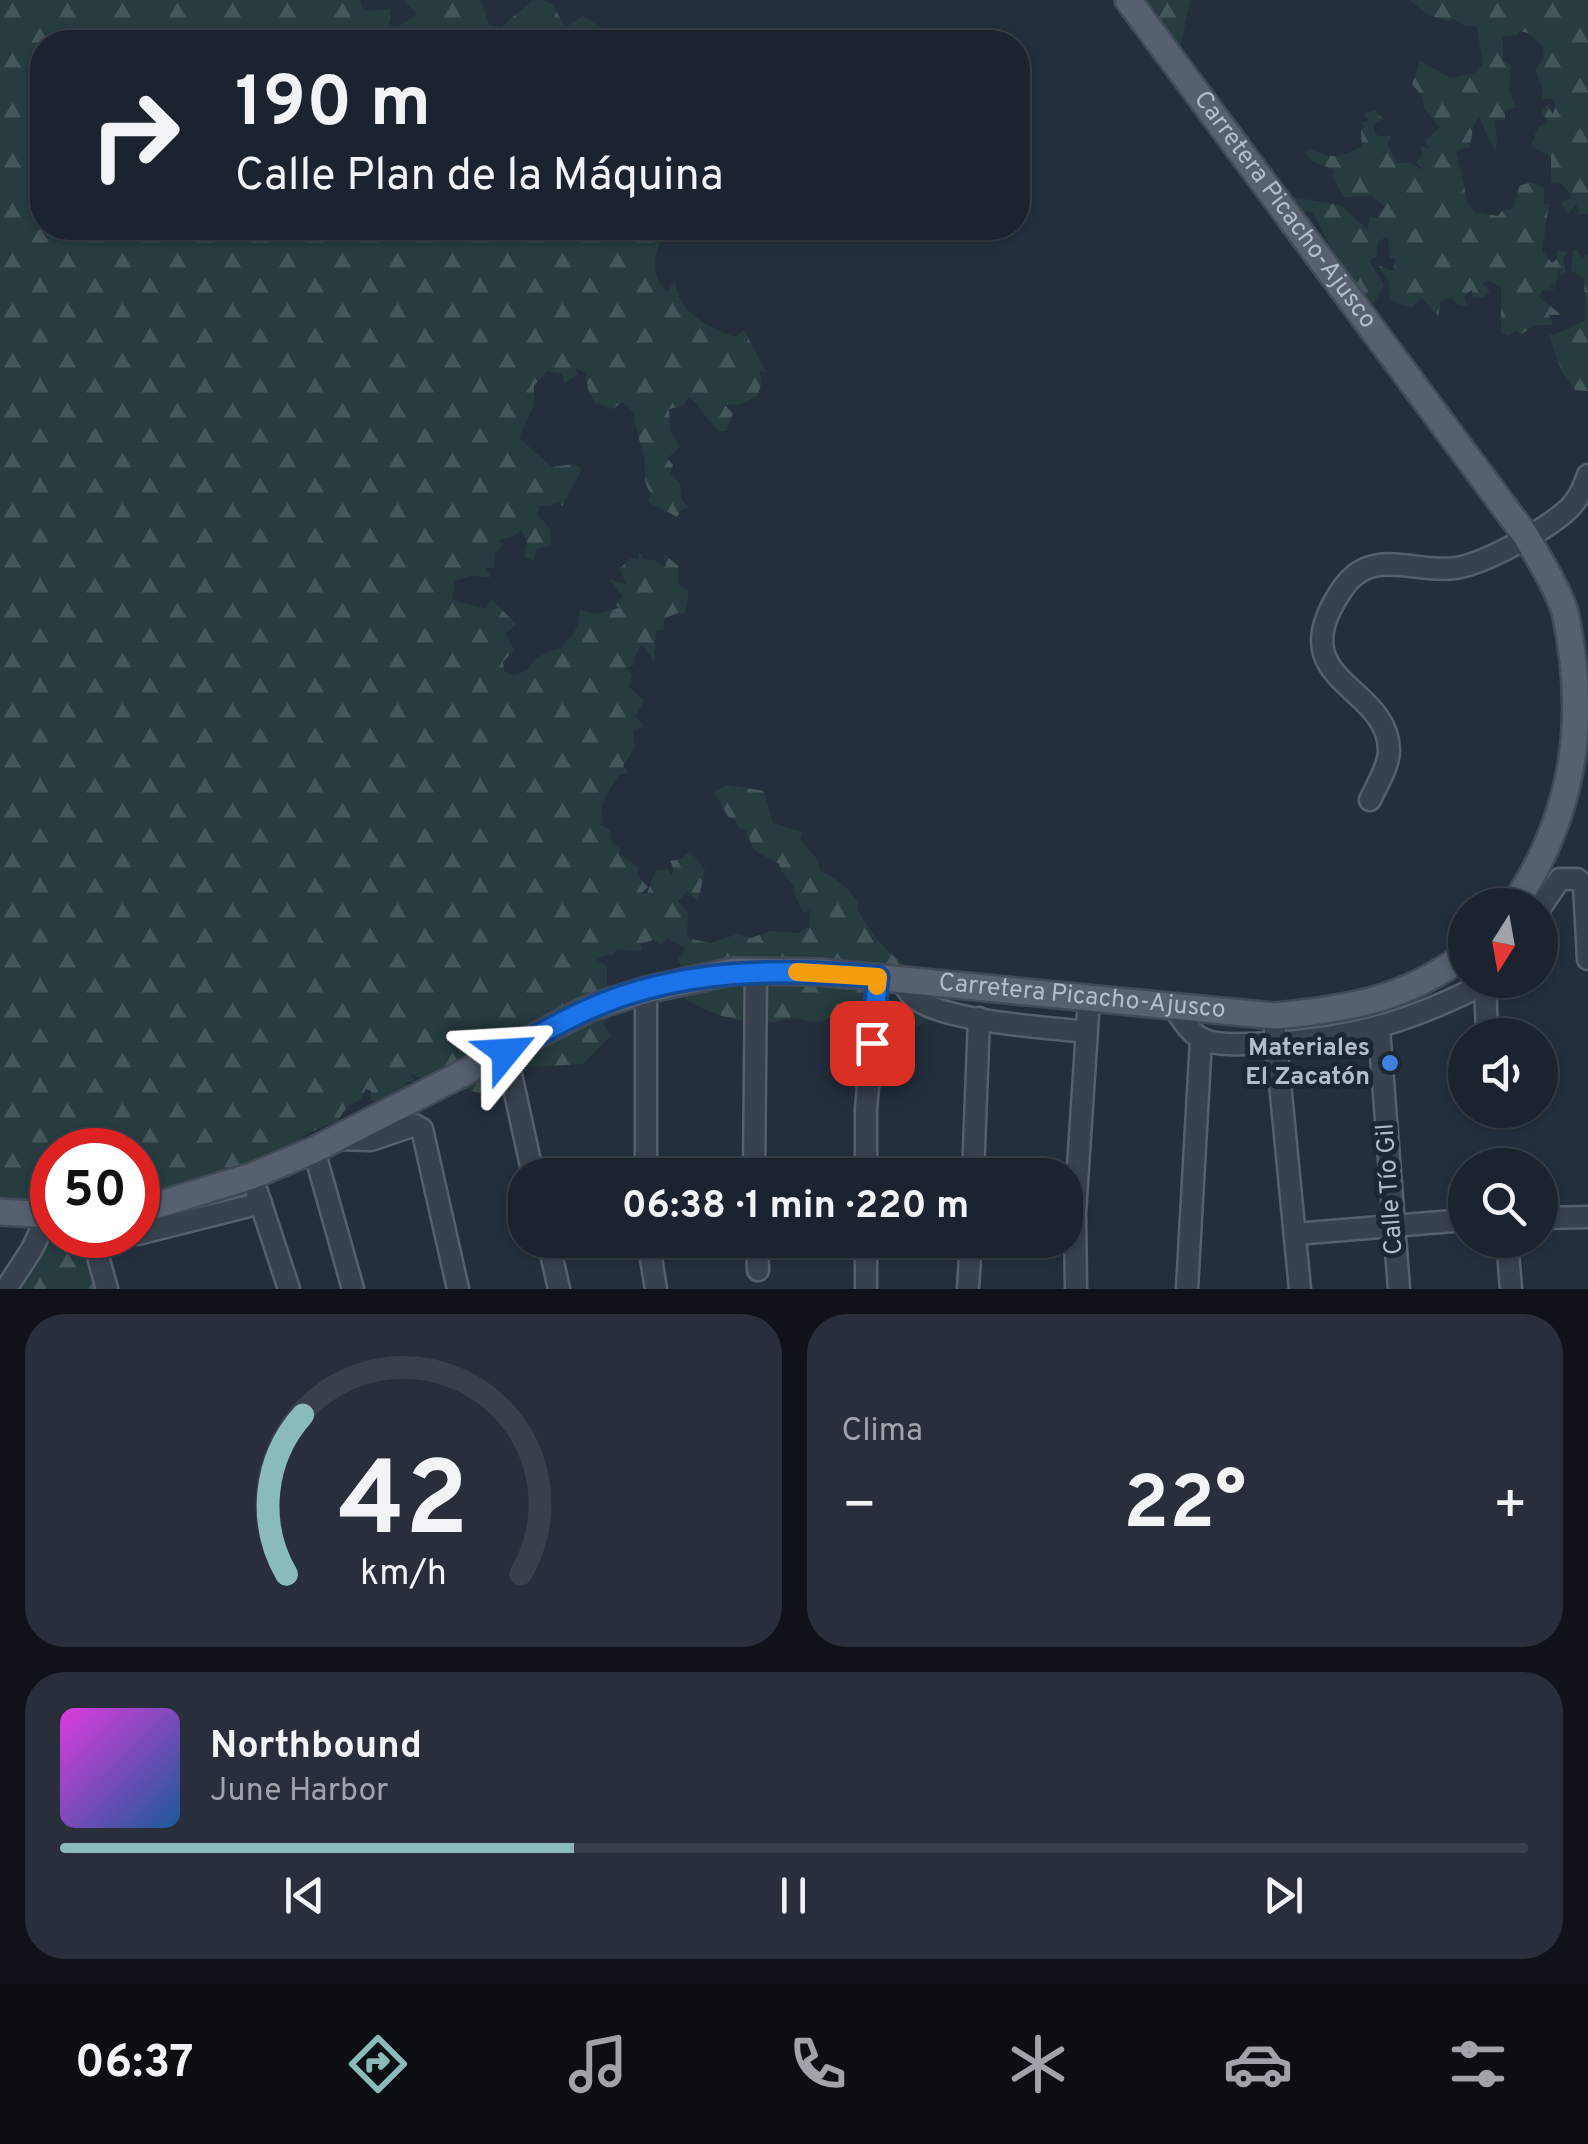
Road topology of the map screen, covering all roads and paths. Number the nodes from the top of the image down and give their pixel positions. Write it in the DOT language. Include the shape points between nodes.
graph roads {
  1 [pos="1128,0"];
  2 [pos="1588,474"];
  3 [pos="1526,536"];
  4 [pos="1370,800"];
  5 [pos="1524,888"];
  6 [pos="1554,888"];
  7 [pos="1588,960"];
  8 [pos="1448,968"];
  9 [pos="756,972"];
  10 [pos="890,978"];
  11 [pos="646,990"];
  12 [pos="1457,998"];
  13 [pos="1089,999"];
  14 [pos="1174,1008"];
  15 [pos="1275,1016"];
  16 [pos="979,1018"];
  17 [pos="1379,1029"];
  18 [pos="1086,1032"];
  19 [pos="1201,1039"];
  20 [pos="1276,1043"];
  21 [pos="506,1052"];
  22 [pos="325,1145"];
  23 [pos="530,1158"];
  24 [pos="646,1158"];
  25 [pos="754,1158"];
  26 [pos="866,1158"];
  27 [pos="975,1158"];
  28 [pos="1075,1158"];
  29 [pos="252,1176"];
  30 [pos="182,1198"];
  31 [pos="262,1203"];
  32 [pos="160,1211"];
  33 [pos="0,1212"];
  34 [pos="30,1214"];
  35 [pos="1588,1217"];
  36 [pos="1558,1218"];
  37 [pos="1448,1221"];
  38 [pos="189,1224"];
  39 [pos="1392,1224"];
  40 [pos="160,1225"];
  41 [pos="1295,1234"];
  42 [pos="30,1252"];
  43 [pos="98,1258"];
  44 [pos="552,1258"];
  45 [pos="651,1258"];
  46 [pos="758,1258"];
  47 [pos="866,1258"];
  48 [pos="970,1258"];
  49 [pos="1074,1258"];
  50 [pos="1508,1258"];
  51 [pos="758,1270"];
  52 [pos="6,1289"];
  53 [pos="107,1289"];
  54 [pos="289,1289"];
  55 [pos="353,1289"];
  56 [pos="458,1289"];
  57 [pos="558,1289"];
  58 [pos="656,1289"];
  59 [pos="866,1289"];
  60 [pos="968,1289"];
  61 [pos="1076,1289"];
  62 [pos="1187,1289"];
  63 [pos="1300,1289"];
  64 [pos="1399,1289"];
  65 [pos="1511,1289"];
  1 -- 3 [label="main road, Carretera Picacho-Ajusco"];
  2 -- 3 [label="street" via="1565,512"];
  3 -- 4 [label="street" via="1454,568 1364,567 1344,586 1322,642 1336,678 1387,731 1390,755"];
  3 -- 5 [label="main road, Carretera Picacho-Ajusco" via="1565,612 1582,717 1574,785 1554,839"];
  6 -- 7 [label="street" via="1560,879 1584,885"];
  8 -- 15 [label="main road, Carretera Picacho-Ajusco" via="1394,995 1345,1009"];
  9 -- 10 [label="main road, Carretera Picacho-Ajusco"];
  9 -- 11 [label="main road, Carretera Picacho-Ajusco"];
  9 -- 25 [label="street"];
  10 -- 13 [label="main road, Carretera Picacho-Ajusco"];
  10 -- 16 [label="street" via="917,1000"];
  10 -- 26 [label="street" via="866,1110"];
  11 -- 21 [label="main road, Carretera Picacho-Ajusco" via="590,1008"];
  11 -- 24 [label="street"];
  12 -- 17 [label="street"];
  13 -- 14 [label="main road, Carretera Picacho-Ajusco"];
  13 -- 18 [label="street"];
  14 -- 15 [label="main road, Carretera Picacho-Ajusco"];
  14 -- 19 [label="street"];
  15 -- 20 [label="street"];
  16 -- 18 [label="street"];
  16 -- 27 [label="street"];
  17 -- 20 [label="street"];
  17 -- 39 [label="street, Calle Tío Gil"];
  18 -- 28 [label="street"];
  19 -- 20 [label="street"];
  19 -- 62 [label="street"];
  20 -- 41 [label="street"];
  21 -- 22 [label="main road, Carretera Picacho-Ajusco"];
  21 -- 23 [label="street"];
  22 -- 29 [label="main road, Carretera Picacho-Ajusco"];
  22 -- 55 [label="street"];
  22 -- 56 [label="street" via="371,1140 415,1124 422,1129"];
  29 -- 30 [label="main road, Carretera Picacho-Ajusco"];
  29 -- 31 [label="street"];
  30 -- 32 [label="main road, Carretera Picacho-Ajusco"];
  30 -- 38 [label="street"];
  31 -- 38 [label="street"];
  31 -- 54 [label="street"];
  33 -- 34 [label="main road"];
  35 -- 36 [label="street"];
  37 -- 39 [label="street"];
  38 -- 40 [label="street"];
  39 -- 41 [label="street"];
  39 -- 64 [label="street, Calle Tío Gil"];
  41 -- 63 [label="street"];
  42 -- 52 [label="street"];
  43 -- 53 [label="street"];
  44 -- 57 [label="street"];
  45 -- 58 [label="street"];
  46 -- 51 [label="street"];
  47 -- 59 [label="street"];
  48 -- 60 [label="street"];
  49 -- 61 [label="street"];
  50 -- 65 [label="street"];
}
